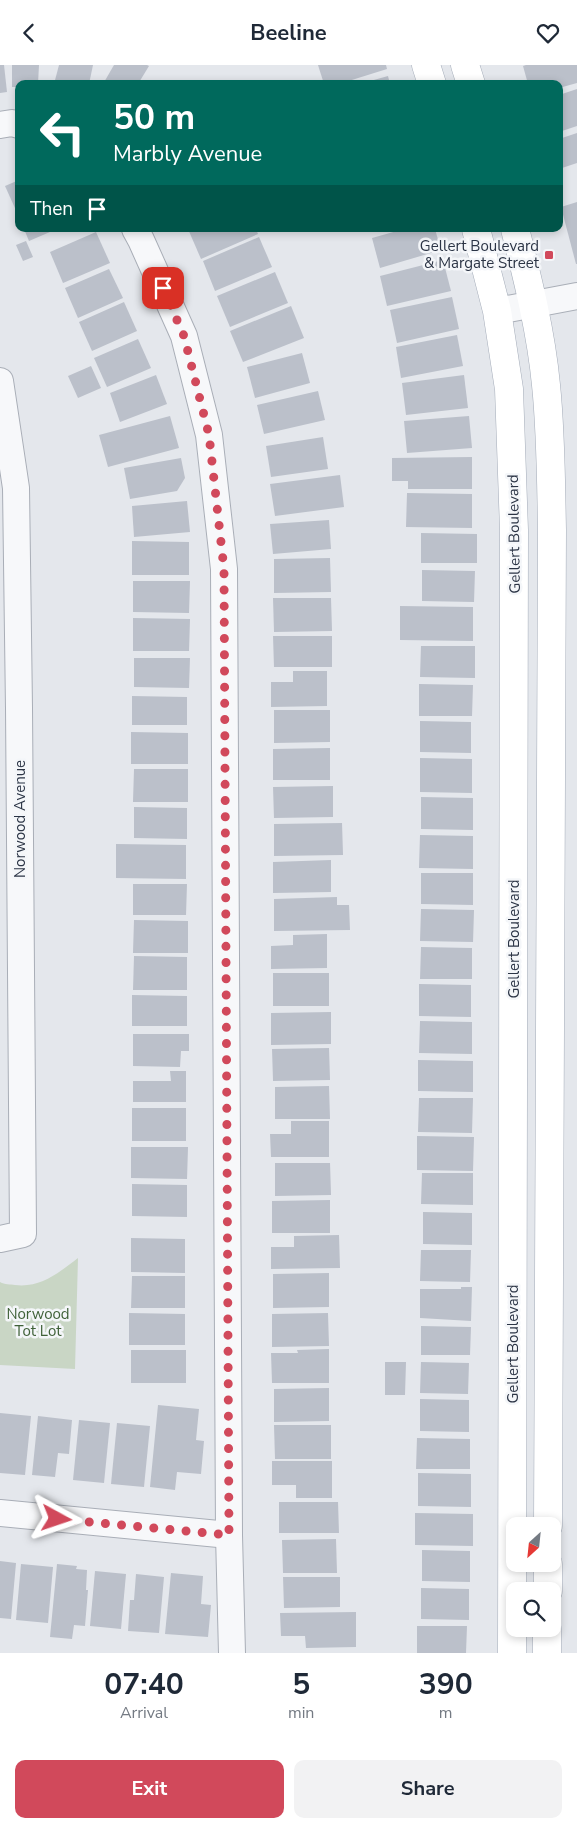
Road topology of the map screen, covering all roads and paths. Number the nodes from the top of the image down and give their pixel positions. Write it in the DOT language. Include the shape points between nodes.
graph roads {
  1 [pos="426,65"];
  2 [pos="466,65"];
  3 [pos="431,80"];
  4 [pos="470,80"];
  5 [pos="15,124"];
  6 [pos="0,125"];
  7 [pos="137,232"];
  8 [pos="477,232"];
  9 [pos="516,232"];
  10 [pos="577,296"];
  11 [pos="534,303"];
  12 [pos="497,311"];
  13 [pos="0,381"];
  14 [pos="0,1239"];
  15 [pos="0,1513"];
  16 [pos="548,1517"];
  17 [pos="229,1535"];
  18 [pos="547,1637"];
  19 [pos="232,1653"];
  20 [pos="512,1653"];
  21 [pos="547,1653"];
  1 -- 3 [label="main road"];
  2 -- 4 [label="main road"];
  5 -- 6 [label="street"];
  7 -- 17 [label="street" via="184,336 209,435 224,569"];
  8 -- 12 [label="main road, Gellert Boulevard"];
  9 -- 11 [label="main road"];
  10 -- 11 [label="street"];
  11 -- 12 [label="street"];
  11 -- 16 [label="main road" via="546,385 552,530"];
  12 -- 20 [label="main road, Gellert Boulevard" via="509,389 514,530"];
  13 -- 14 [label="street, Norwood Avenue" via="16,488 23,1234"];
  15 -- 17 [label="street"];
  17 -- 19 [label="street"];
  18 -- 21 [label="main road"];
}
